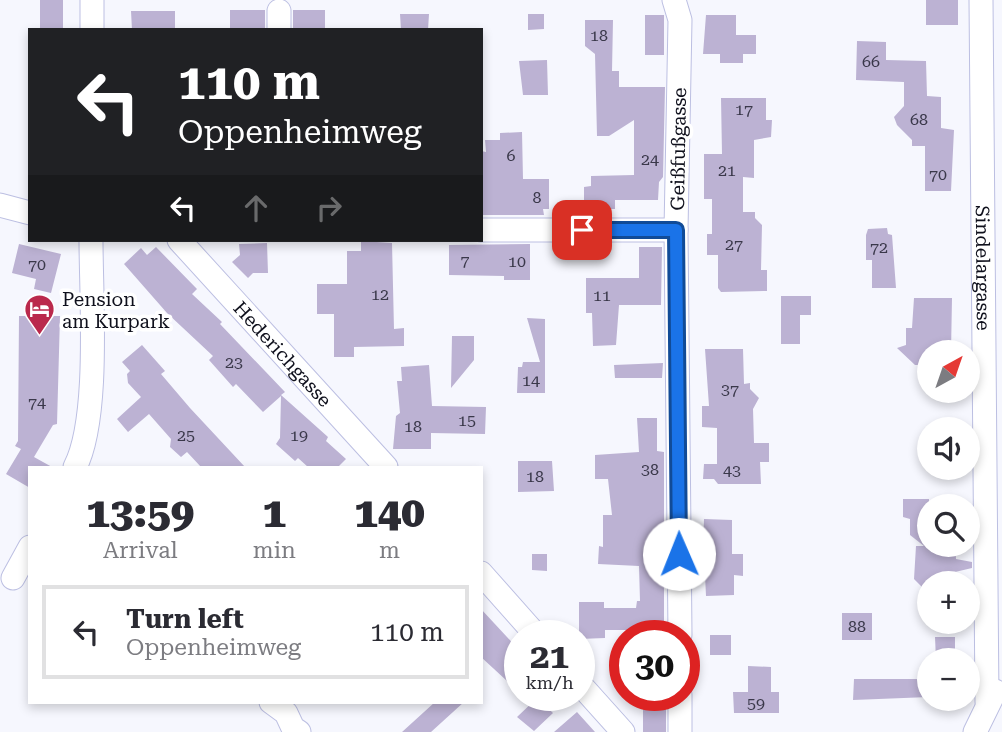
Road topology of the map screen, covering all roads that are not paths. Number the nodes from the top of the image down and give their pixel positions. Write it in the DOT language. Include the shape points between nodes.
graph roads {
  1 [pos="92,0"];
  2 [pos="674,0"];
  3 [pos="981,0"];
  4 [pos="92,28"];
  5 [pos="0,205"];
  6 [pos="28,213"];
  7 [pos="483,230"];
  8 [pos="676,230"];
  9 [pos="91,242"];
  10 [pos="181,242"];
  11 [pos="75,466"];
  12 [pos="385,466"];
  13 [pos="28,551"];
  14 [pos="483,575"];
  15 [pos="14,579"];
  16 [pos="523,620"];
  17 [pos="680,620"];
  18 [pos="1002,680"];
  19 [pos="595,701"];
  20 [pos="988,702"];
  21 [pos="274,704"];
  22 [pos="680,711"];
  23 [pos="299,732"];
  24 [pos="623,732"];
  25 [pos="680,732"];
  26 [pos="975,732"];
  1 -- 4 [label="street"];
  2 -- 8 [label="street, Geißfußgasse" via="680,20"];
  3 -- 20 [label="street, Sindelargasse"];
  5 -- 6 [label="street"];
  7 -- 8 [label="street"];
  8 -- 17 [label="street, Geißfußgasse"];
  9 -- 11 [label="street" via="90,406"];
  10 -- 12 [label="street, Hederichgasse"];
  13 -- 15 [label="street"];
  14 -- 16 [label="street"];
  18 -- 20 [label="street"];
  19 -- 24 [label="street"];
  20 -- 26 [label="street"];
  21 -- 23 [label="street"];
  22 -- 25 [label="street"];
}
